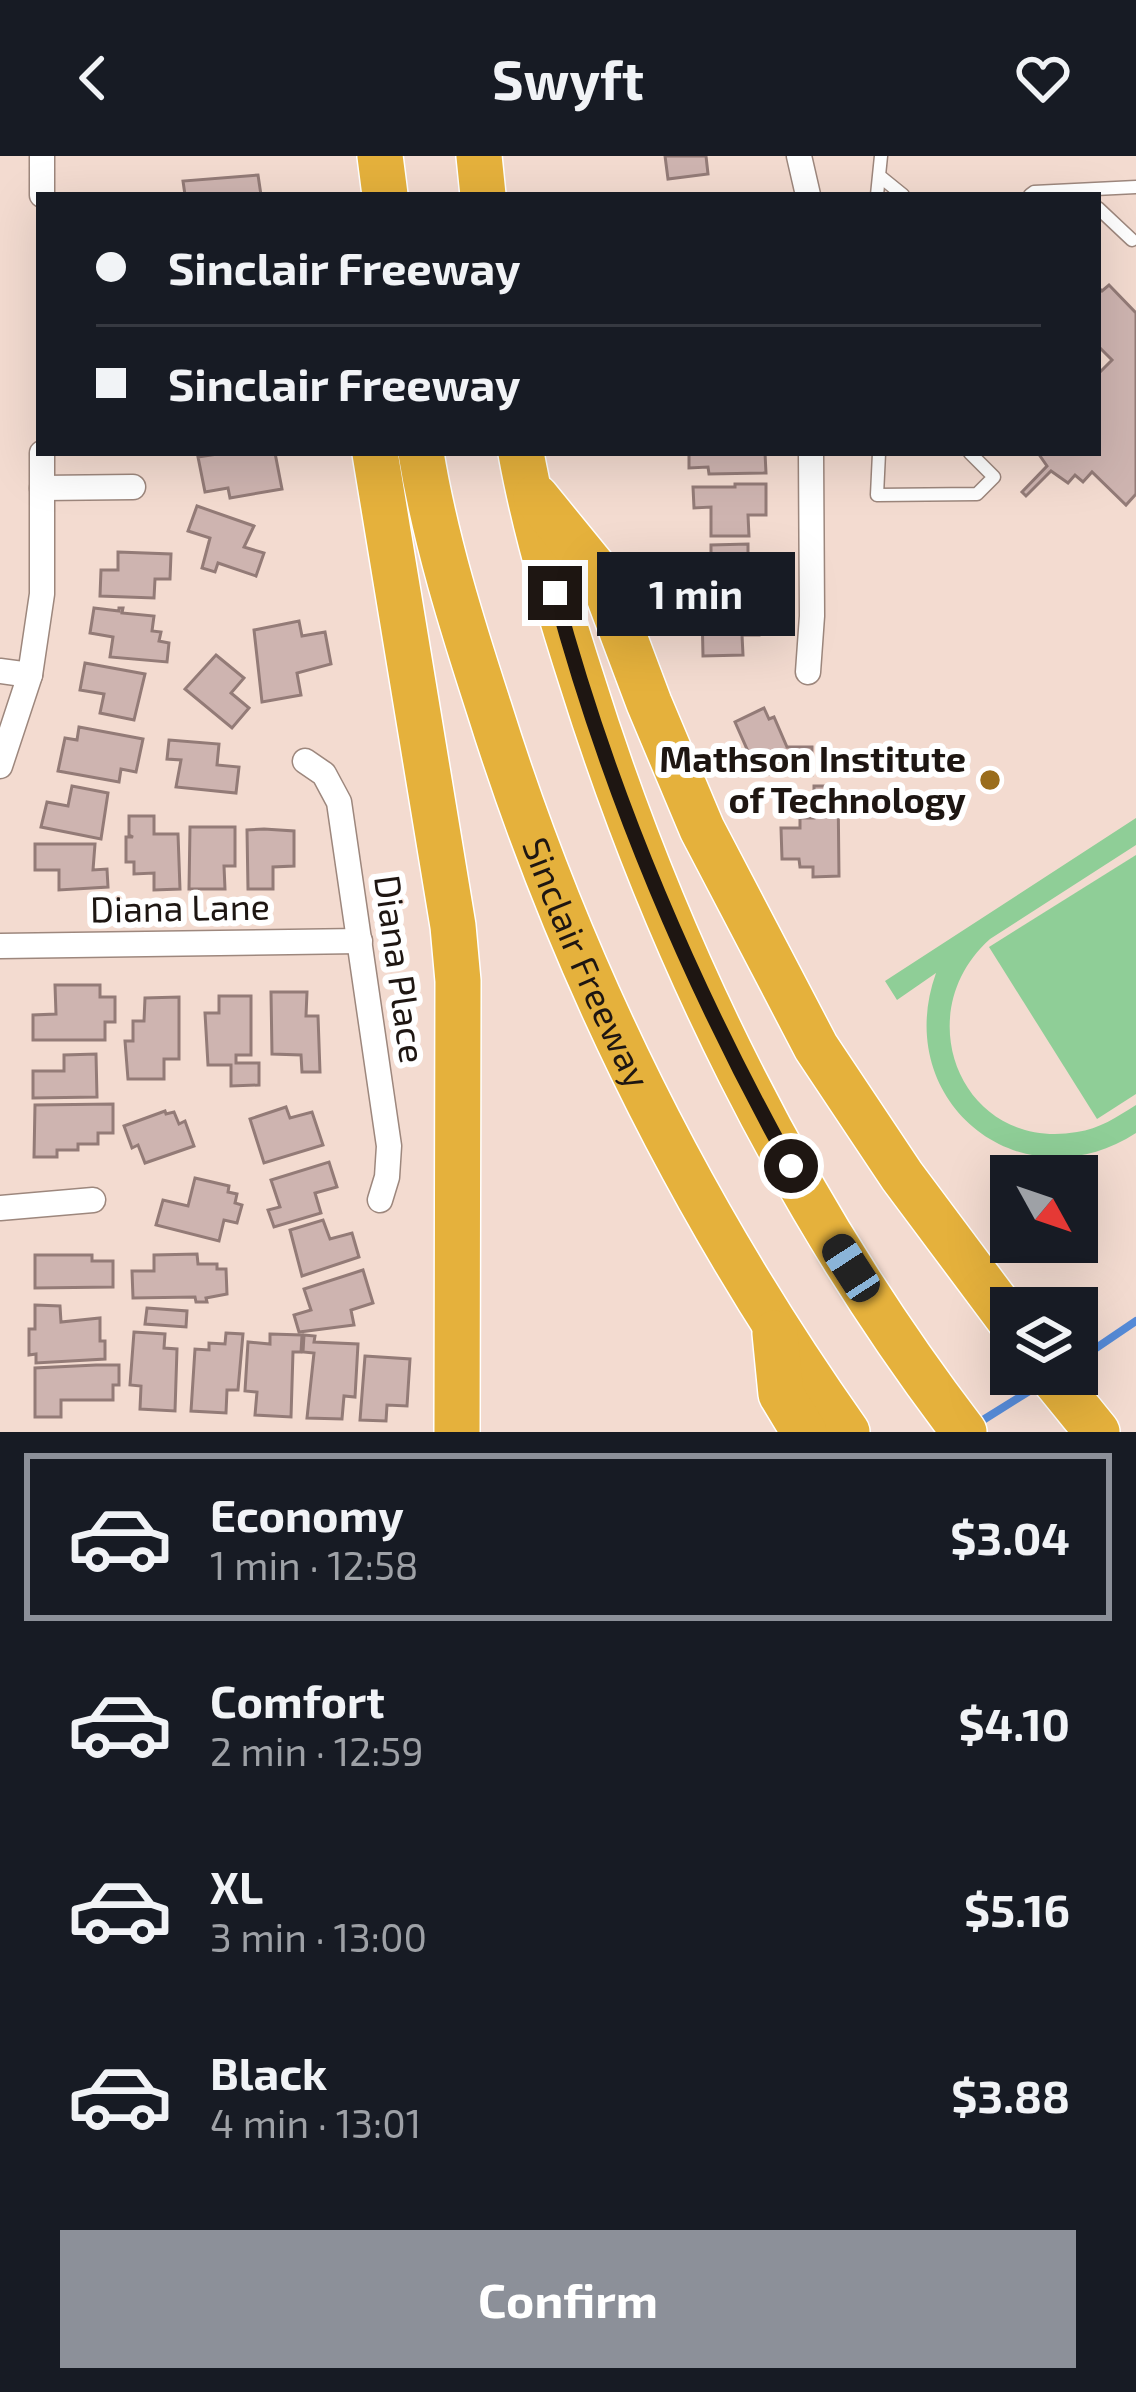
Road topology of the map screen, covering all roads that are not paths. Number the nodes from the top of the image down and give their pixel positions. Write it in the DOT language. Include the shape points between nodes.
graph roads {
  1 [pos="42,156"];
  2 [pos="380,156"];
  3 [pos="479,156"];
  4 [pos="799,156"];
  5 [pos="881,156"];
  6 [pos="881,178"];
  7 [pos="1136,188"];
  8 [pos="42,192"];
  9 [pos="385,192"];
  10 [pos="483,192"];
  11 [pos="807,192"];
  12 [pos="878,192"];
  13 [pos="900,192"];
  14 [pos="1081,192"];
  15 [pos="1101,211"];
  16 [pos="1132,240"];
  17 [pos="42,456"];
  18 [pos="375,456"];
  19 [pos="422,456"];
  20 [pos="811,456"];
  21 [pos="879,456"];
  22 [pos="973,456"];
  23 [pos="524,469"];
  24 [pos="134,487"];
  25 [pos="42,488"];
  26 [pos="0,671"];
  27 [pos="808,672"];
  28 [pos="30,675"];
  29 [pos="305,761"];
  30 [pos="0,766"];
  31 [pos="360,941"];
  32 [pos="0,946"];
  33 [pos="93,1200"];
  34 [pos="380,1200"];
  35 [pos="0,1208"];
  36 [pos="990,1294"];
  37 [pos="775,1330"];
  38 [pos="1067,1395"];
  39 [pos="956,1422"];
  40 [pos="457,1432"];
  41 [pos="804,1432"];
  42 [pos="848,1432"];
  43 [pos="1097,1432"];
  1 -- 8 [label="street"];
  2 -- 9 [label="highway"];
  3 -- 10 [label="highway"];
  4 -- 11 [label="street"];
  5 -- 6 [label="lane"];
  6 -- 12 [label="lane"];
  6 -- 13 [label="lane"];
  7 -- 14 [label="lane"];
  15 -- 16 [label="lane"];
  17 -- 25 [label="street"];
  18 -- 40 [label="highway" via="455,944"];
  19 -- 37 [label="highway, Sinclair Freeway" via="527,831 642,1091"];
  20 -- 27 [label="street"];
  21 -- 22 [label="lane" via="877,495 977,494 994,477"];
  23 -- 36 [label="highway" via="602,578 703,829 816,1047"];
  23 -- 39 [label="highway" via="615,787 674,934 832,1237"];
  24 -- 25 [label="street"];
  25 -- 28 [label="street" via="42,594"];
  26 -- 28 [label="street"];
  28 -- 30 [label="street"];
  29 -- 31 [label="street, Diana Place" via="324,773 339,802"];
  31 -- 32 [label="street, Diana Lane"];
  31 -- 34 [label="street, Diana Place" via="389,1145"];
  33 -- 35 [label="street"];
  37 -- 41 [label="highway" via="781,1394"];
  37 -- 42 [label="highway, Sinclair Freeway"];
  38 -- 43 [label="highway"];
}
